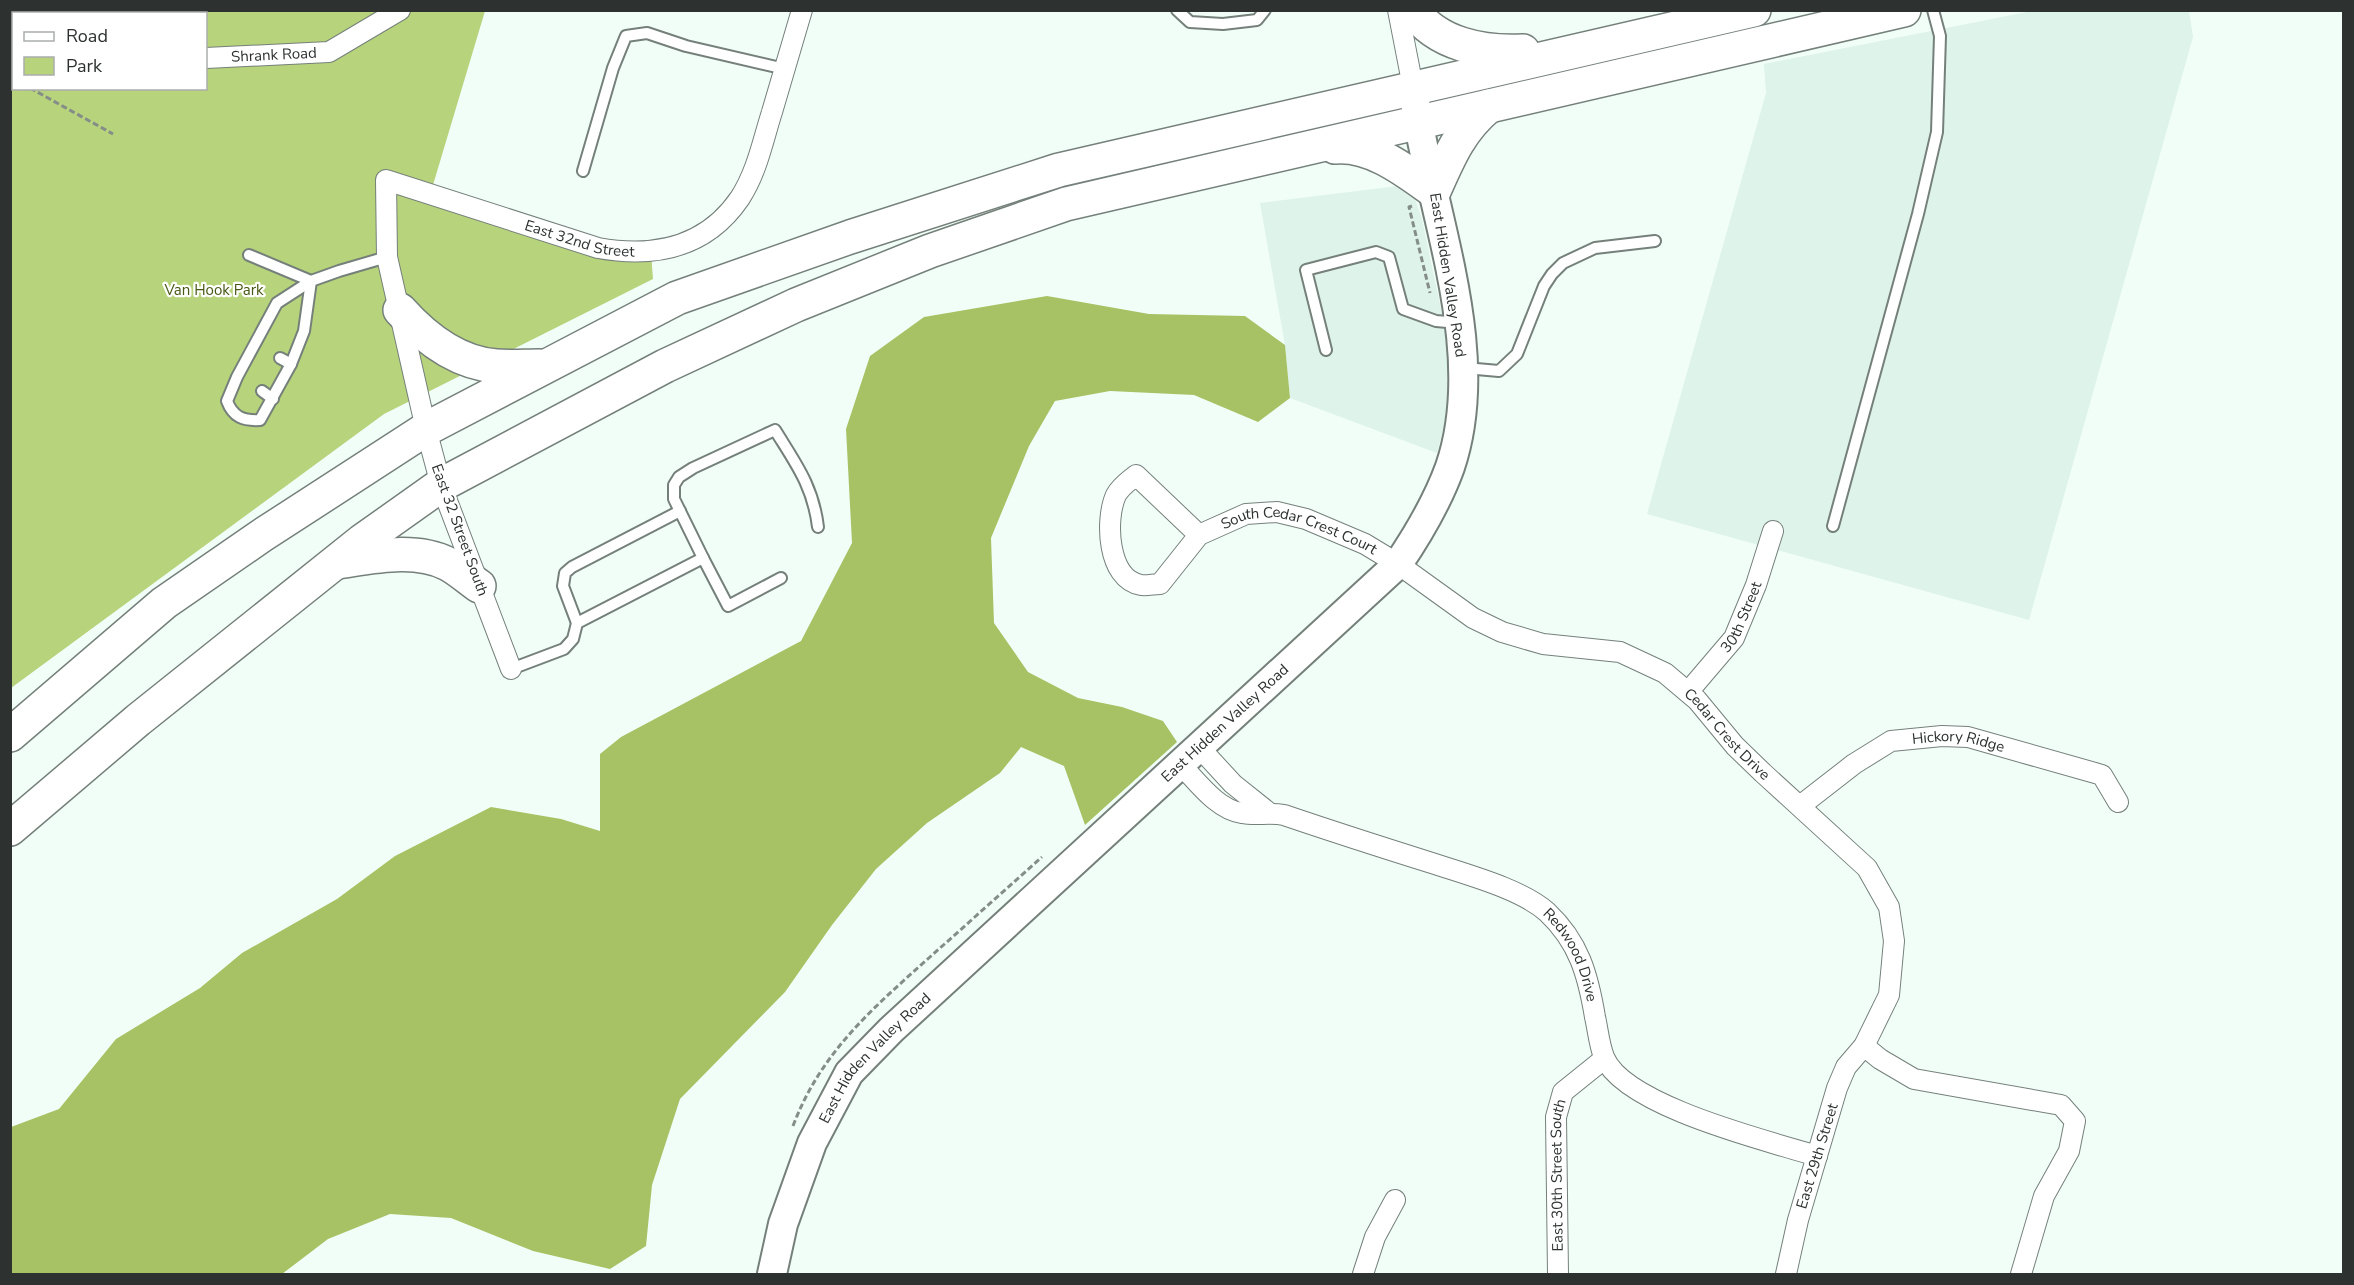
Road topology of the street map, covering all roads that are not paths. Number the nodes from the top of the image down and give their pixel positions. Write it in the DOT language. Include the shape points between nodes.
graph roads {
  1 [pos="400,10"];
  2 [pos="802,10"];
  3 [pos="1177,10"];
  4 [pos="1265,10"];
  5 [pos="1398,10"];
  6 [pos="1413,10"];
  7 [pos="1754,10"];
  8 [pos="1904,10"];
  9 [pos="1933,10"];
  10 [pos="1584,49"];
  11 [pos="207,58"];
  12 [pos="785,69"];
  13 [pos="1413,87"];
  14 [pos="1489,106"];
  15 [pos="1418,123"];
  16 [pos="1303,149"];
  17 [pos="583,171"];
  18 [pos="1436,198"];
  19 [pos="1656,241"];
  20 [pos="249,255"];
  21 [pos="387,257"];
  22 [pos="311,281"];
  23 [pos="400,310"];
  24 [pos="1448,322"];
  25 [pos="1326,350"];
  26 [pos="410,354"];
  27 [pos="280,358"];
  28 [pos="291,364"];
  29 [pos="544,366"];
  30 [pos="1463,368"];
  31 [pos="271,376"];
  32 [pos="282,381"];
  33 [pos="262,391"];
  34 [pos="273,399"];
  35 [pos="426,429"];
  36 [pos="441,485"];
  37 [pos="680,511"];
  38 [pos="1833,526"];
  39 [pos="818,527"];
  40 [pos="1773,531"];
  41 [pos="1199,535"];
  42 [pos="704,558"];
  43 [pos="336,562"];
  44 [pos="1398,564"];
  45 [pos="781,578"];
  46 [pos="479,585"];
  47 [pos="577,623"];
  48 [pos="511,669"];
  49 [pos="1688,692"];
  50 [pos="10,735"];
  51 [pos="1189,755"];
  52 [pos="2118,802"];
  53 [pos="1800,806"];
  54 [pos="10,829"];
  55 [pos="1864,1046"];
  56 [pos="1604,1059"];
  57 [pos="1818,1156"];
  58 [pos="1395,1200"];
  59 [pos="772,1275"];
  60 [pos="1363,1275"];
  61 [pos="1558,1275"];
  62 [pos="1786,1275"];
  63 [pos="2021,1275"];
  1 -- 11 [label="street, Shrank Road" via="329,52"];
  2 -- 12 [label="street, East 32nd Street"];
  3 -- 4 [label="lane" via="1190,22 1223,24 1257,20"];
  5 -- 13 [label="street"];
  6 -- 10 [label="highway" via="1443,35 1465,46 1483,50"];
  7 -- 10 [label="highway"];
  8 -- 14 [label="highway"];
  9 -- 38 [label="lane" via="1940,36 1937,132"];
  10 -- 13 [label="highway"];
  12 -- 17 [label="lane" via="647,33 626,36"];
  12 -- 21 [label="street, East 32nd Street" via="756,166 740,197 723,218 677,246 624,253 598,248 386,180"];
  13 -- 15 [label="main road, East Hidden Valley Road"];
  13 -- 29 [label="highway" via="1059,170 876,228 676,298"];
  14 -- 15 [label="highway"];
  14 -- 18 [label="highway" via="1473,119 1459,139"];
  15 -- 16 [label="highway"];
  15 -- 18 [label="main road, East Hidden Valley Road"];
  16 -- 18 [label="highway" via="1346,146 1367,151"];
  16 -- 36 [label="highway" via="1066,204 930,251 796,305 665,366"];
  18 -- 24 [label="main road, East Hidden Valley Road"];
  19 -- 30 [label="lane" via="1595,249 1563,263 1544,286 1517,354 1499,371"];
  20 -- 22 [label="lane"];
  21 -- 22 [label="lane"];
  21 -- 23 [label="street, East 32nd Street"];
  22 -- 28 [label="lane" via="304,331 294,342"];
  22 -- 34 [label="lane" via="277,303 269,328 227,401 231,412 246,421 260,420"];
  23 -- 26 [label="street, East 32nd Street"];
  23 -- 29 [label="highway" via="419,332 464,358 494,366"];
  24 -- 25 [label="lane" via="1403,309 1389,257 1376,252 1306,270"];
  24 -- 30 [label="main road, East Hidden Valley Road"];
  26 -- 35 [label="street, East 32 Street South"];
  27 -- 28 [label="lane"];
  28 -- 32 [label="lane"];
  29 -- 35 [label="highway"];
  30 -- 44 [label="main road, East Hidden Valley Road" via="1462,411 1450,466 1430,515"];
  31 -- 32 [label="lane"];
  32 -- 34 [label="lane"];
  33 -- 34 [label="lane"];
  35 -- 36 [label="street, East 32 Street South"];
  35 -- 50 [label="highway" via="164,603"];
  36 -- 43 [label="highway"];
  36 -- 46 [label="street, East 32 Street South"];
  37 -- 39 [label="lane" via="674,499 674,485 679,477 775,430 810,489"];
  37 -- 42 [label="lane"];
  37 -- 47 [label="lane" via="565,573 563,586"];
  40 -- 49 [label="street, 30th Street" via="1734,638"];
  41 -- 41 [label="street, South Cedar Crest Court" via="1160,584 1140,585 1124,576 1114,561 1110,521 1116,496 1136,476"];
  41 -- 44 [label="street, South Cedar Crest Court" via="1246,514 1277,512 1306,519 1365,544"];
  42 -- 45 [label="lane" via="728,606"];
  42 -- 47 [label="lane"];
  43 -- 46 [label="highway" via="383,555 421,556 447,563"];
  43 -- 54 [label="highway" via="138,720"];
  44 -- 49 [label="street, Cedar Crest Drive" via="1473,618 1502,632 1543,644 1620,652 1665,673"];
  44 -- 51 [label="main road, East Hidden Valley Road"];
  46 -- 48 [label="street, East 32 Street South"];
  47 -- 48 [label="lane" via="573,639 564,649"];
  49 -- 53 [label="street, Cedar Crest Drive" via="1742,753"];
  51 -- 56 [label="street, Redwood Drive" via="1268,812 1481,879 1528,899 1545,911 1574,943 1589,982"];
  51 -- 59 [label="main road, East Hidden Valley Road" via="849,1073 812,1143 783,1224"];
  52 -- 53 [label="street, Hickory Ridge" via="2102,775 1968,737 1942,736 1891,741"];
  53 -- 55 [label="street, Cedar Crest Drive" via="1867,868 1889,907 1894,941 1889,995"];
  55 -- 57 [label="street, East 29th Street" via="1846,1067 1837,1088"];
  55 -- 63 [label="street" via="1914,1079 2061,1105 2075,1121 2069,1151 2044,1196"];
  56 -- 57 [label="street" via="1629,1085 1651,1099 1716,1125"];
  56 -- 61 [label="street, East 30th Street South" via="1563,1092 1556,1117"];
  57 -- 62 [label="street, East 29th Street"];
  58 -- 60 [label="street" via="1375,1237"];
}
